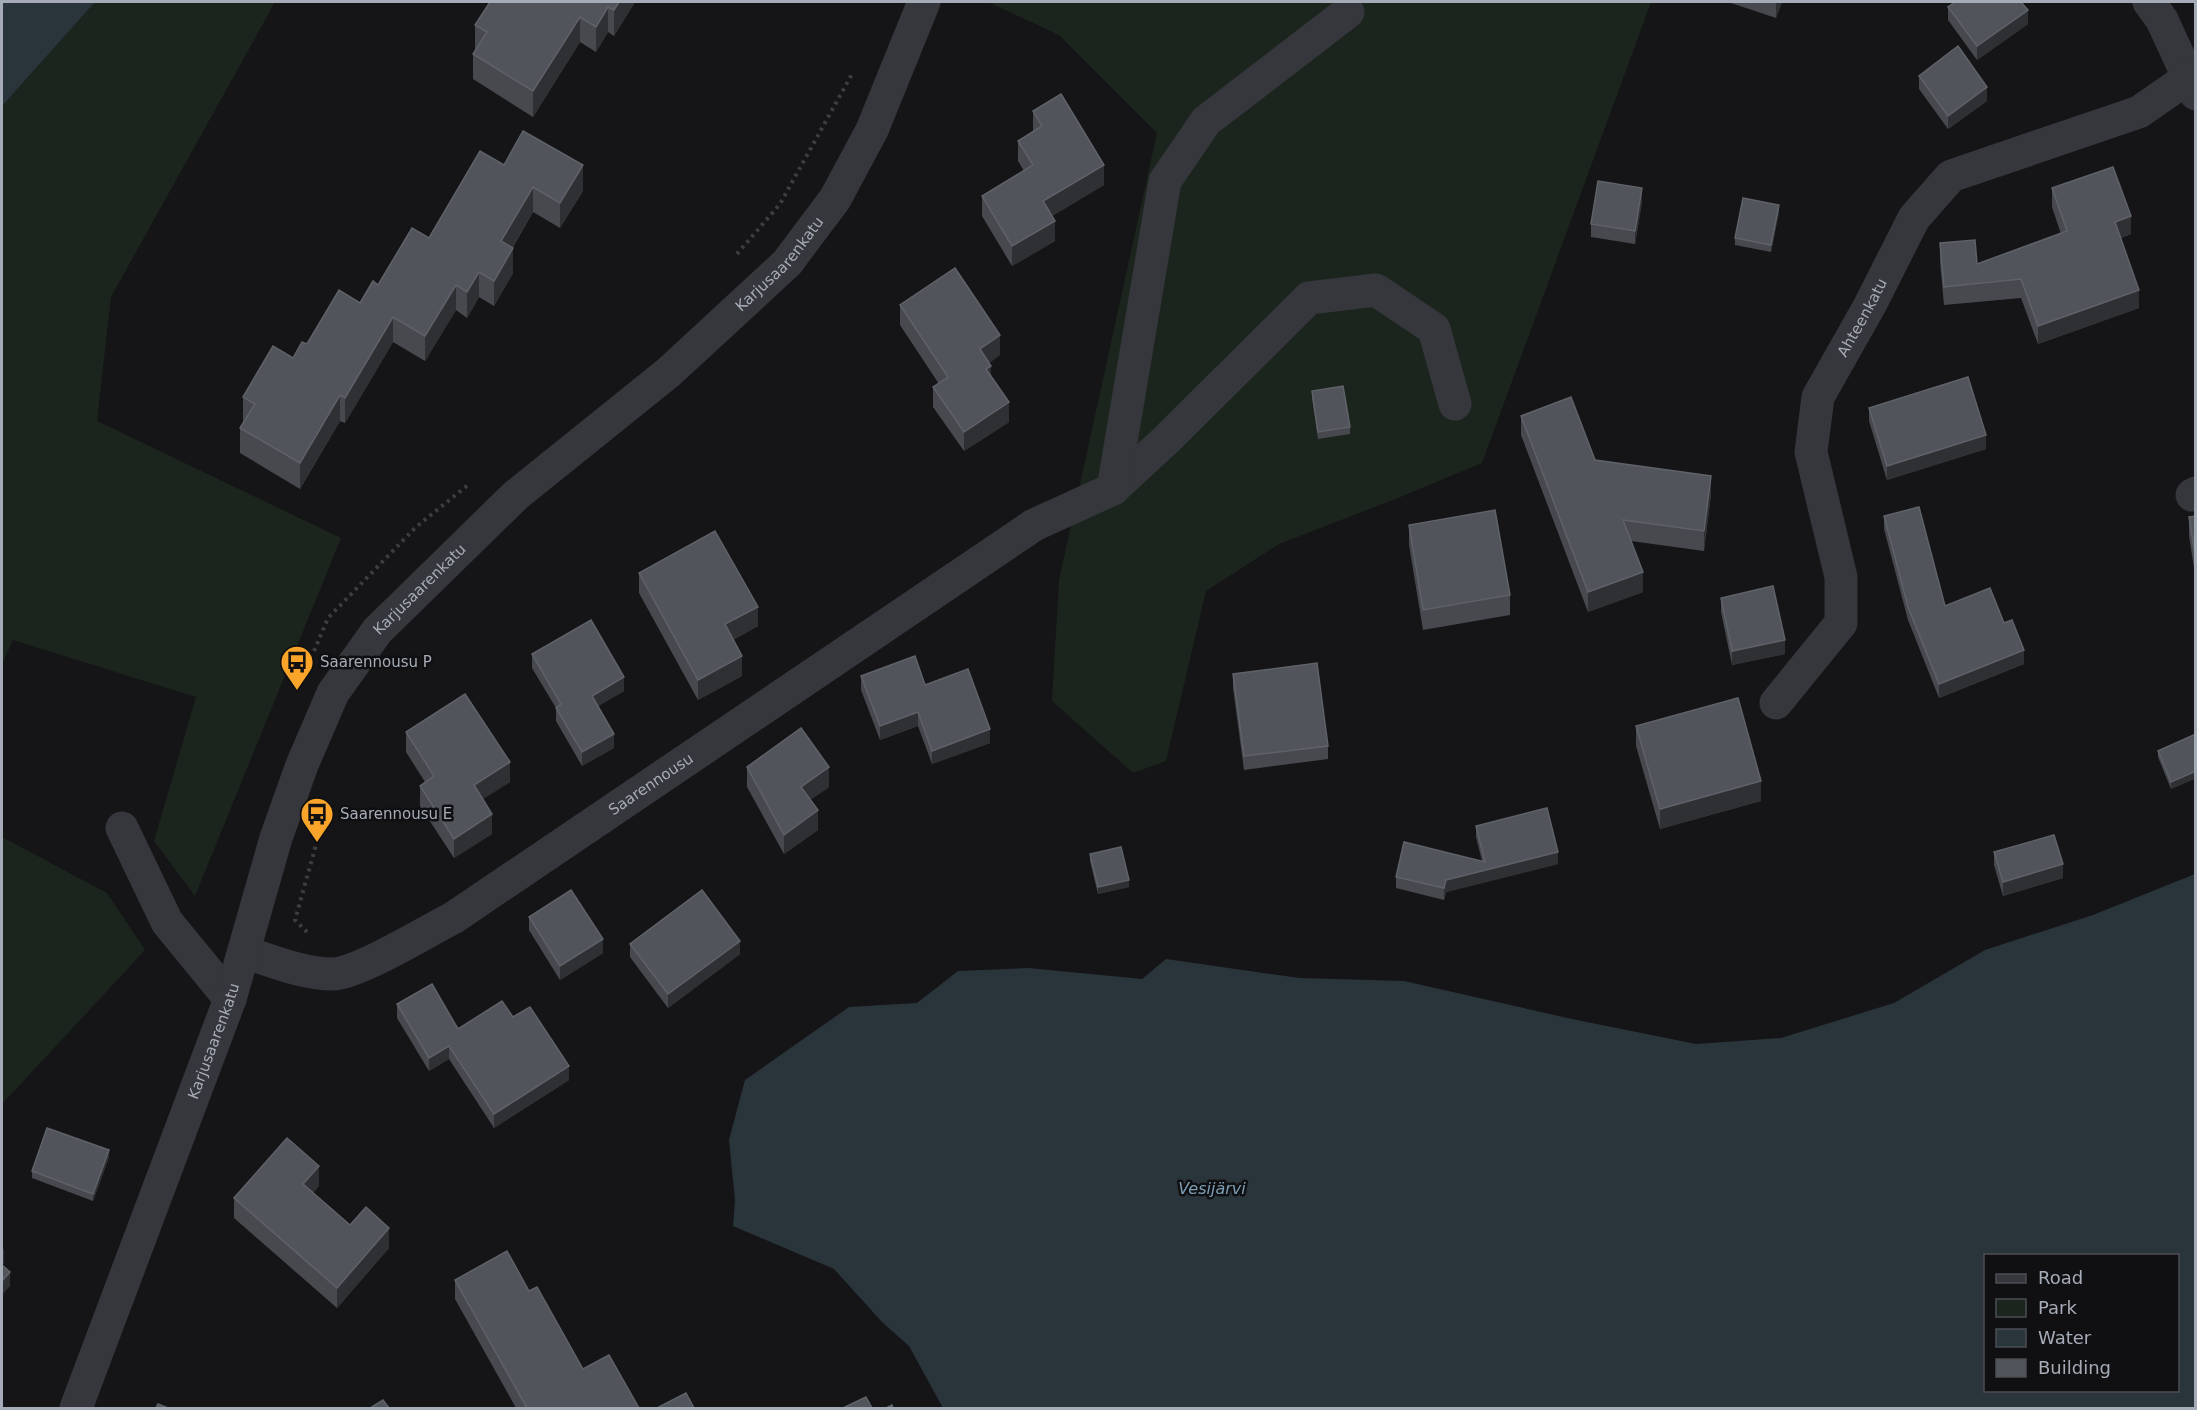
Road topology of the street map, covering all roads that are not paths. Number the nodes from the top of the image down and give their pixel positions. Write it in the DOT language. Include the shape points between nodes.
graph roads {
  1 [pos="924,2"];
  2 [pos="2149,2"];
  3 [pos="1348,12"];
  4 [pos="2192,86"];
  5 [pos="1455,404"];
  6 [pos="1113,489"];
  7 [pos="1776,703"];
  8 [pos="122,828"];
  9 [pos="244,952"];
  10 [pos="230,999"];
  11 [pos="75,1408"];
  1 -- 9 [label="street, Karjusaarenkatu" via="872,130 835,199 787,263 669,372 515,496 377,631 333,693 302,765 276,838"];
  2 -- 4 [label="street" via="2162,20"];
  3 -- 6 [label="street" via="1206,121 1165,181"];
  4 -- 7 [label="street, Ahteenkatu" via="2139,112 1951,176 1914,218 1818,397 1811,452 1841,577 1841,623"];
  5 -- 6 [label="street, Saarennousu" via="1434,329 1376,290 1309,298"];
  6 -- 9 [label="street, Saarennousu" via="1034,525 453,918 357,968 334,974 306,971"];
  8 -- 10 [label="street" via="167,922"];
  9 -- 10 [label="street, Karjusaarenkatu"];
  10 -- 11 [label="street, Karjusaarenkatu"];
}
